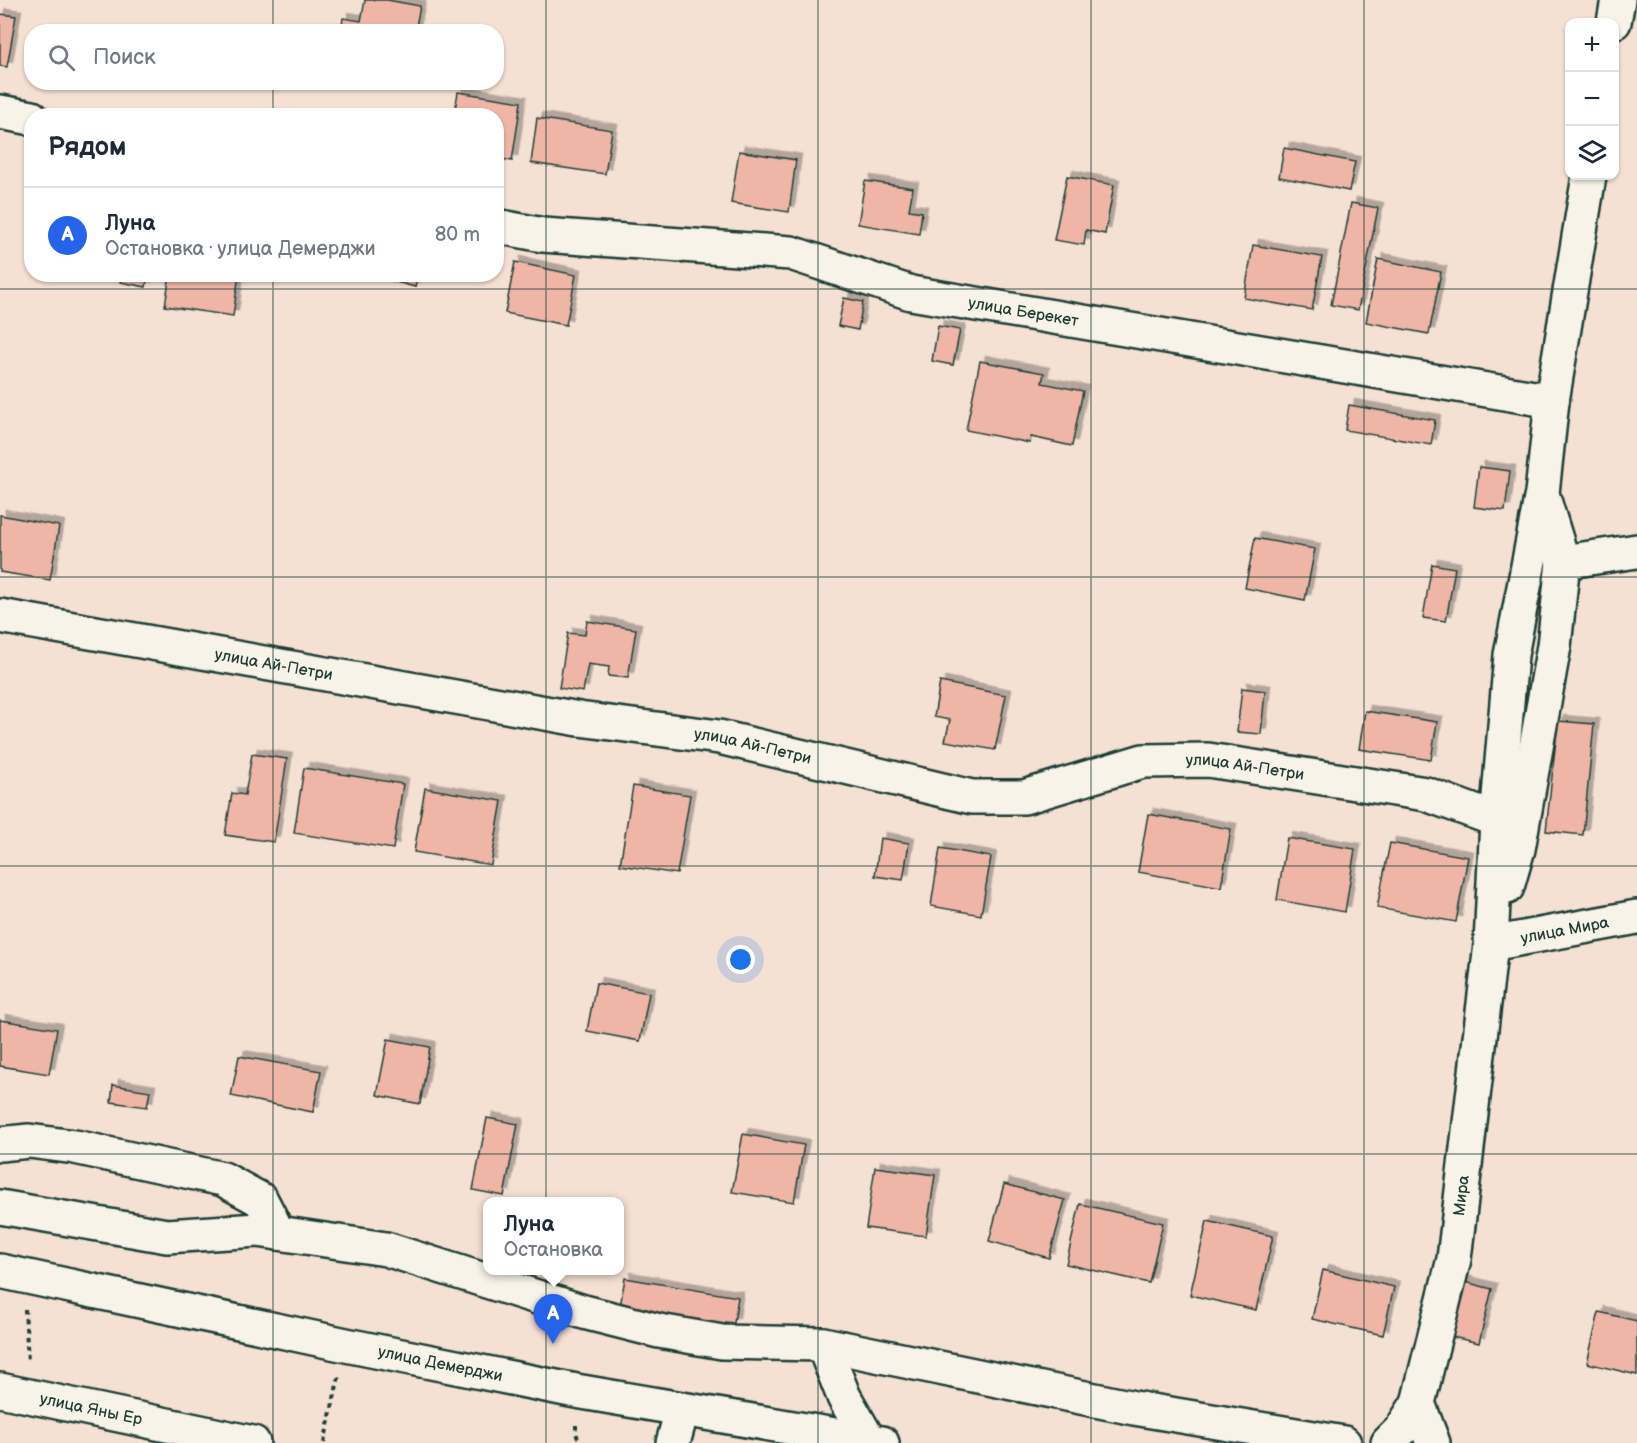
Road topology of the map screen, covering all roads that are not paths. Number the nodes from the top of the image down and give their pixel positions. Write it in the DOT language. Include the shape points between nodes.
graph roads {
  1 [pos="1618,0"];
  2 [pos="1615,18"];
  3 [pos="0,112"];
  4 [pos="24,116"];
  5 [pos="1588,180"];
  6 [pos="504,228"];
  7 [pos="1552,401"];
  8 [pos="1542,493"];
  9 [pos="1637,551"];
  10 [pos="1563,562"];
  11 [pos="0,616"];
  12 [pos="1497,820"];
  13 [pos="1637,917"];
  14 [pos="1491,944"];
  15 [pos="0,1144"];
  16 [pos="0,1207"];
  17 [pos="278,1233"];
  18 [pos="11,1273"];
  19 [pos="823,1344"];
  20 [pos="15,1393"];
  21 [pos="1418,1403"];
  22 [pos="682,1410"];
  23 [pos="875,1442"];
  24 [pos="253,1443"];
  25 [pos="673,1443"];
  26 [pos="1344,1443"];
  27 [pos="1388,1443"];
  28 [pos="1433,1443"];
  1 -- 2 [label="street"];
  3 -- 4 [label="street"];
  5 -- 7 [label="street"];
  6 -- 7 [label="street, улица Берекет" via="543,235 791,253 911,293"];
  7 -- 8 [label="street"];
  8 -- 10 [label="street"];
  8 -- 12 [label="street" via="1511,655"];
  9 -- 10 [label="street"];
  10 -- 14 [label="street" via="1554,646 1518,849"];
  11 -- 12 [label="street, улица Ай-Петри" via="579,719 719,737 972,797 1024,797 1143,761 1208,760 1426,794"];
  12 -- 14 [label="street"];
  13 -- 14 [label="street, улица Мира"];
  14 -- 21 [label="street, Мира" via="1454,1259"];
  15 -- 17 [label="street" via="29,1141 75,1147 223,1179 261,1200"];
  16 -- 17 [label="street" via="167,1236 258,1230"];
  17 -- 19 [label="street" via="386,1249 584,1312 659,1331 722,1342"];
  18 -- 22 [label="street, улица Демерджи" via="346,1345"];
  19 -- 23 [label="street" via="844,1397"];
  19 -- 26 [label="street" via="1134,1408"];
  20 -- 24 [label="street, улица Яны Ер"];
  21 -- 27 [label="street, Мира"];
  21 -- 28 [label="street"];
  22 -- 23 [label="street, улица Демерджи"];
  22 -- 25 [label="street"];
}
